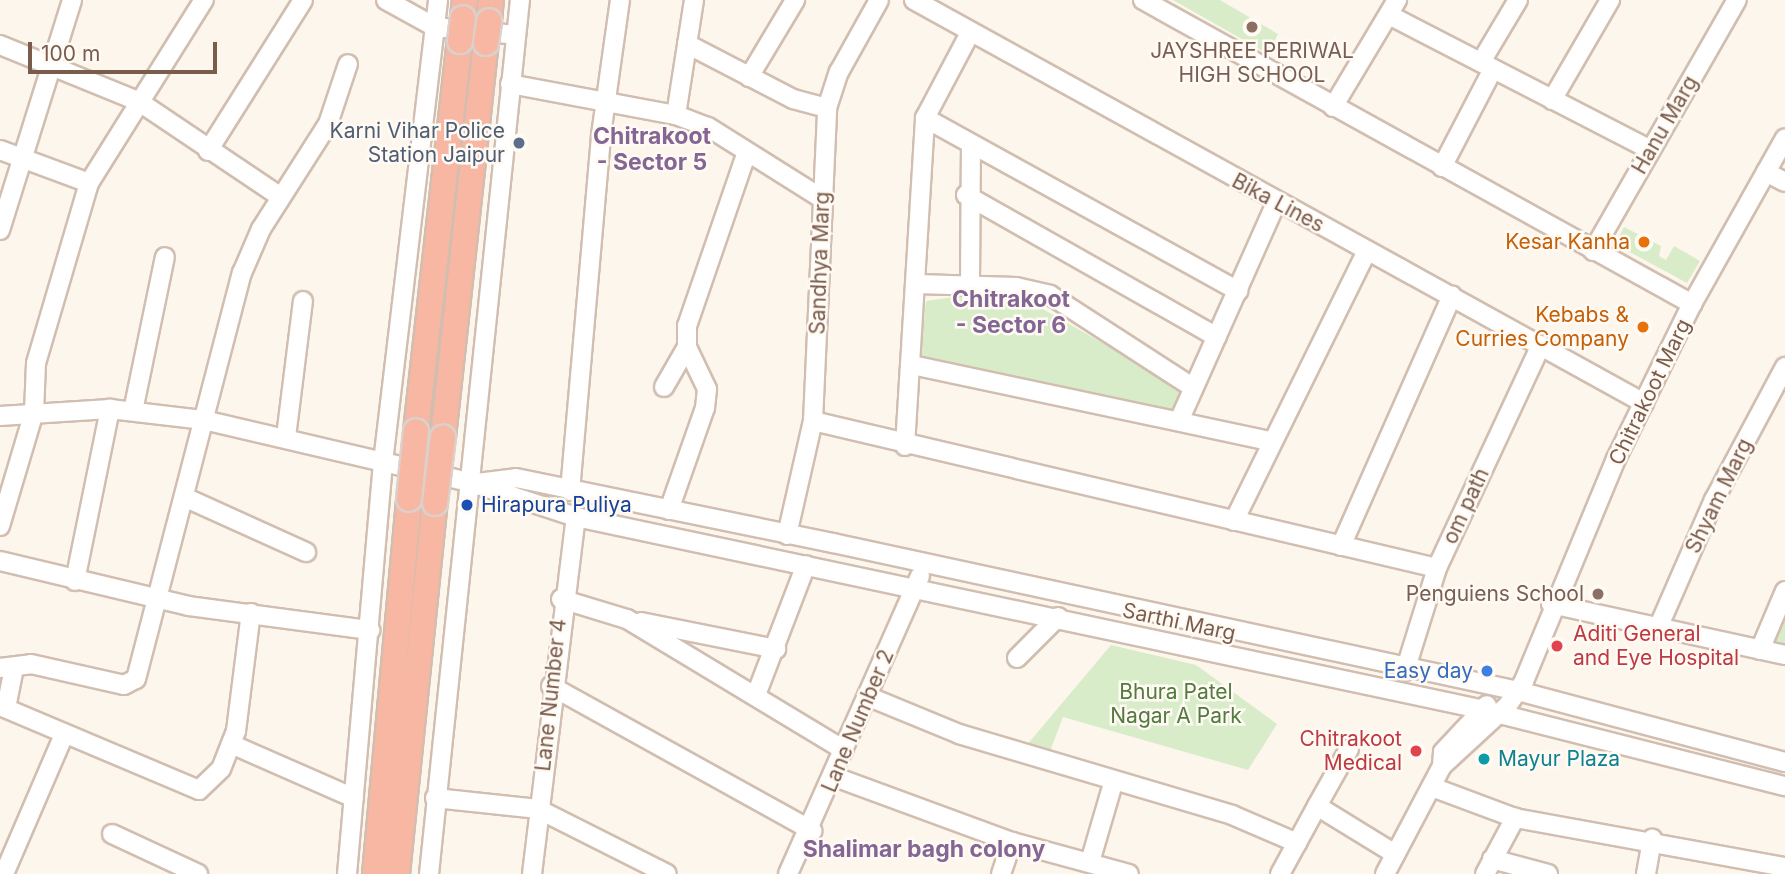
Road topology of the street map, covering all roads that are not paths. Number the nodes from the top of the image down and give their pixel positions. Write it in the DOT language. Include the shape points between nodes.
graph roads {
  1 [pos="72,0"];
  2 [pos="204,0"];
  3 [pos="303,0"];
  4 [pos="386,0"];
  5 [pos="438,0"];
  6 [pos="520,0"];
  7 [pos="620,0"];
  8 [pos="702,0"];
  9 [pos="795,0"];
  10 [pos="879,0"];
  11 [pos="914,0"];
  12 [pos="1143,0"];
  13 [pos="1518,0"];
  14 [pos="1610,0"];
  15 [pos="1737,0"];
  16 [pos="1393,7"];
  17 [pos="693,8"];
  18 [pos="463,20"];
  19 [pos="489,21"];
  20 [pos="435,27"];
  21 [pos="970,33"];
  22 [pos="516,35"];
  23 [pos="687,44"];
  24 [pos="0,46"];
  25 [pos="54,64"];
  26 [pos="348,64"];
  27 [pos="1487,65"];
  28 [pos="749,77"];
  29 [pos="510,84"];
  30 [pos="1552,100"];
  31 [pos="138,102"];
  32 [pos="605,102"];
  33 [pos="1333,107"];
  34 [pos="827,108"];
  35 [pos="676,115"];
  36 [pos="925,118"];
  37 [pos="1785,138"];
  38 [pos="971,145"];
  39 [pos="0,150"];
  40 [pos="1650,150"];
  41 [pos="208,151"];
  42 [pos="747,152"];
  43 [pos="26,159"];
  44 [pos="1442,167"];
  45 [pos="1766,172"];
  46 [pos="1785,182"];
  47 [pos="89,183"];
  48 [pos="966,195"];
  49 [pos="281,197"];
  50 [pos="823,199"];
  51 [pos="1276,202"];
  52 [pos="0,230"];
  53 [pos="1367,251"];
  54 [pos="1593,251"];
  55 [pos="165,257"];
  56 [pos="917,284"];
  57 [pos="970,284"];
  58 [pos="1238,291"];
  59 [pos="1452,295"];
  60 [pos="303,301"];
  61 [pos="1692,303"];
  62 [pos="1217,337"];
  63 [pos="1541,345"];
  64 [pos="687,347"];
  65 [pos="912,365"];
  66 [pos="1785,367"];
  67 [pos="664,387"];
  68 [pos="1192,387"];
  69 [pos="1644,403"];
  70 [pos="110,409"];
  71 [pos="133,411"];
  72 [pos="34,412"];
  73 [pos="0,416"];
  74 [pos="204,420"];
  75 [pos="813,421"];
  76 [pos="1179,421"];
  77 [pos="286,437"];
  78 [pos="1270,441"];
  79 [pos="905,446"];
  80 [pos="383,462"];
  81 [pos="472,483"];
  82 [pos="570,491"];
  83 [pos="184,497"];
  84 [pos="669,510"];
  85 [pos="576,517"];
  86 [pos="1234,521"];
  87 [pos="0,526"];
  88 [pos="786,535"];
  89 [pos="1341,546"];
  90 [pos="306,552"];
  91 [pos="0,561"];
  92 [pos="806,565"];
  93 [pos="922,566"];
  94 [pos="1437,568"];
  95 [pos="75,580"];
  96 [pos="917,587"];
  97 [pos="1785,592"];
  98 [pos="561,599"];
  99 [pos="160,600"];
  100 [pos="1551,604"];
  101 [pos="251,613"];
  102 [pos="1058,617"];
  103 [pos="627,619"];
  104 [pos="1658,628"];
  105 [pos="370,630"];
  106 [pos="776,649"];
  107 [pos="1760,650"];
  108 [pos="1785,656"];
  109 [pos="1017,657"];
  110 [pos="11,664"];
  111 [pos="1405,671"];
  112 [pos="551,686"];
  113 [pos="1512,690"];
  114 [pos="757,695"];
  115 [pos="867,696"];
  116 [pos="3,707"];
  117 [pos="1488,711"];
  118 [pos="63,737"];
  119 [pos="1710,742"];
  120 [pos="231,744"];
  121 [pos="1349,749"];
  122 [pos="845,750"];
  123 [pos="1785,762"];
  124 [pos="1700,768"];
  125 [pos="835,777"];
  126 [pos="1115,780"];
  127 [pos="1785,786"];
  128 [pos="1432,787"];
  129 [pos="354,798"];
  130 [pos="435,798"];
  131 [pos="1317,806"];
  132 [pos="538,808"];
  133 [pos="1515,818"];
  134 [pos="813,831"];
  135 [pos="111,834"];
  136 [pos="1652,839"];
  137 [pos="1012,842"];
  138 [pos="1297,843"];
  139 [pos="1395,854"];
  140 [pos="1090,862"];
  141 [pos="1489,867"];
  142 [pos="1785,867"];
  143 [pos="4,874"];
  144 [pos="198,874"];
  145 [pos="347,874"];
  146 [pos="375,874"];
  147 [pos="397,874"];
  148 [pos="429,874"];
  149 [pos="532,874"];
  150 [pos="667,874"];
  151 [pos="789,874"];
  152 [pos="1001,874"];
  153 [pos="1129,874"];
  154 [pos="1280,874"];
  155 [pos="1385,874"];
  156 [pos="1548,874"];
  157 [pos="1646,874"];
  1 -- 25 [label="street"];
  2 -- 31 [label="street"];
  3 -- 41 [label="street"];
  4 -- 20 [label="street"];
  5 -- 20 [label="street"];
  6 -- 22 [label="street"];
  7 -- 32 [label="street"];
  8 -- 17 [label="street"];
  9 -- 28 [label="street"];
  10 -- 34 [label="street, Sandhya Marg" via="839,72"];
  11 -- 21 [label="street, Bika Lines"];
  12 -- 33 [label="street"];
  13 -- 27 [label="street"];
  14 -- 30 [label="street"];
  15 -- 40 [label="street, Hanu Marg"];
  16 -- 27 [label="street"];
  16 -- 33 [label="street"];
  17 -- 23 [label="street"];
  18 -- 146 [label="highway, bridge" via="416,431"];
  19 -- 147 [label="highway, bridge"];
  20 -- 22 [label="street"];
  20 -- 80 [label="street"];
  21 -- 36 [label="street"];
  21 -- 51 [label="street, Bika Lines"];
  22 -- 29 [label="street"];
  23 -- 28 [label="street"];
  23 -- 35 [label="street"];
  24 -- 25 [label="street"];
  25 -- 31 [label="street"];
  25 -- 43 [label="street"];
  26 -- 49 [label="street" via="328,124"];
  27 -- 30 [label="street"];
  27 -- 44 [label="street"];
  28 -- 34 [label="street"];
  29 -- 32 [label="street"];
  29 -- 81 [label="street"];
  30 -- 40 [label="street"];
  31 -- 41 [label="street"];
  31 -- 47 [label="street"];
  32 -- 35 [label="street"];
  32 -- 82 [label="street"];
  33 -- 44 [label="street"];
  34 -- 50 [label="street, Sandhya Marg"];
  35 -- 42 [label="street"];
  36 -- 38 [label="street"];
  36 -- 56 [label="street"];
  37 -- 45 [label="street, Chitrakoot Marg"];
  38 -- 48 [label="street"];
  38 -- 58 [label="street"];
  39 -- 43 [label="street"];
  40 -- 54 [label="street, Hanu Marg"];
  41 -- 49 [label="street"];
  42 -- 50 [label="street"];
  42 -- 64 [label="street" via="703,276"];
  43 -- 47 [label="street"];
  43 -- 52 [label="street"];
  44 -- 54 [label="street"];
  45 -- 46 [label="street"];
  45 -- 61 [label="street, Chitrakoot Marg"];
  47 -- 72 [label="street" via="36,363"];
  48 -- 57 [label="street"];
  48 -- 62 [label="street"];
  49 -- 74 [label="street" via="242,273"];
  50 -- 75 [label="street, Sandhya Marg"];
  51 -- 53 [label="street, Bika Lines"];
  51 -- 58 [label="street"];
  53 -- 59 [label="street, Bika Lines"];
  53 -- 78 [label="street"];
  54 -- 61 [label="street"];
  55 -- 71 [label="street"];
  56 -- 57 [label="street"];
  56 -- 65 [label="street"];
  57 -- 68 [label="street" via="1050,295"];
  58 -- 62 [label="street"];
  59 -- 63 [label="street, Bika Lines"];
  59 -- 89 [label="street"];
  60 -- 77 [label="street"];
  61 -- 69 [label="street, Chitrakoot Marg"];
  62 -- 68 [label="street"];
  63 -- 69 [label="street, Bika Lines"];
  63 -- 94 [label="street, om path"];
  64 -- 67 [label="street"];
  64 -- 84 [label="street" via="707,389 705,408"];
  65 -- 76 [label="street"];
  65 -- 79 [label="street"];
  66 -- 104 [label="street, Shyam Marg" via="1714,500"];
  68 -- 76 [label="street"];
  69 -- 100 [label="street, Chitrakoot Marg"];
  70 -- 71 [label="street"];
  70 -- 72 [label="street"];
  70 -- 95 [label="street"];
  71 -- 74 [label="street"];
  72 -- 73 [label="street"];
  72 -- 87 [label="street"];
  74 -- 77 [label="street"];
  74 -- 83 [label="street"];
  75 -- 79 [label="street"];
  75 -- 88 [label="street, Sandhya Marg"];
  76 -- 78 [label="street"];
  77 -- 80 [label="street"];
  78 -- 86 [label="street"];
  79 -- 86 [label="street"];
  80 -- 81 [label="street"];
  80 -- 105 [label="street"];
  81 -- 82 [label="street, Sarthi Marg" via="516,478"];
  81 -- 85 [label="street, Sarthi Marg"];
  81 -- 130 [label="street"];
  82 -- 84 [label="street, Sarthi Marg"];
  83 -- 90 [label="street"];
  83 -- 99 [label="street"];
  84 -- 88 [label="street, Sarthi Marg"];
  85 -- 92 [label="street, Sarthi Marg"];
  85 -- 98 [label="street, Lane Number 4"];
  86 -- 89 [label="street"];
  88 -- 93 [label="street, Sarthi Marg"];
  89 -- 94 [label="street"];
  91 -- 95 [label="street"];
  92 -- 96 [label="street, Sarthi Marg"];
  92 -- 106 [label="street"];
  93 -- 96 [label="street, Lane Number 2"];
  93 -- 111 [label="street, Sarthi Marg"];
  94 -- 111 [label="street, om path"];
  95 -- 99 [label="street"];
  96 -- 102 [label="street, Sarthi Marg"];
  96 -- 115 [label="street, Lane Number 2"];
  97 -- 107 [label="street"];
  98 -- 103 [label="street"];
  98 -- 112 [label="street, Lane Number 4"];
  99 -- 101 [label="street"];
  99 -- 110 [label="street" via="136,679 124,685"];
  100 -- 104 [label="street"];
  100 -- 113 [label="street, Chitrakoot Marg"];
  101 -- 105 [label="street"];
  101 -- 120 [label="street"];
  102 -- 109 [label="street"];
  102 -- 117 [label="street, Sarthi Marg"];
  103 -- 106 [label="street"];
  103 -- 114 [label="street"];
  104 -- 107 [label="street"];
  105 -- 129 [label="street"];
  106 -- 114 [label="street"];
  107 -- 108 [label="street"];
  110 -- 116 [label="street"];
  111 -- 113 [label="street, Sarthi Marg"];
  112 -- 132 [label="street, Lane Number 4"];
  112 -- 134 [label="street"];
  113 -- 117 [label="street"];
  113 -- 119 [label="street, Sarthi Marg"];
  114 -- 122 [label="street"];
  115 -- 122 [label="street, Lane Number 2"];
  115 -- 126 [label="street" via="959,734"];
  116 -- 118 [label="street"];
  117 -- 124 [label="street, Sarthi Marg"];
  117 -- 128 [label="street" via="1442,766"];
  118 -- 120 [label="street" via="199,790 211,784"];
  118 -- 143 [label="street"];
  119 -- 123 [label="street, Sarthi Marg"];
  119 -- 124 [label="street"];
  120 -- 129 [label="street"];
  121 -- 131 [label="street"];
  122 -- 125 [label="street, Lane Number 2"];
  124 -- 127 [label="street, Sarthi Marg"];
  125 -- 134 [label="street, Lane Number 2"];
  125 -- 137 [label="street"];
  126 -- 138 [label="street" via="1232,815"];
  126 -- 140 [label="street"];
  128 -- 133 [label="street"];
  128 -- 139 [label="street"];
  129 -- 145 [label="street"];
  130 -- 132 [label="street"];
  130 -- 148 [label="street"];
  131 -- 138 [label="street"];
  131 -- 139 [label="street"];
  132 -- 149 [label="street, Lane Number 4"];
  132 -- 150 [label="street"];
  133 -- 136 [label="street"];
  133 -- 141 [label="street"];
  134 -- 151 [label="street, Lane Number 2"];
  135 -- 144 [label="street"];
  136 -- 142 [label="street"];
  136 -- 157 [label="street"];
  137 -- 140 [label="street"];
  137 -- 152 [label="street"];
  138 -- 154 [label="street"];
  139 -- 155 [label="street"];
  140 -- 153 [label="street"];
  141 -- 156 [label="street"];
}
